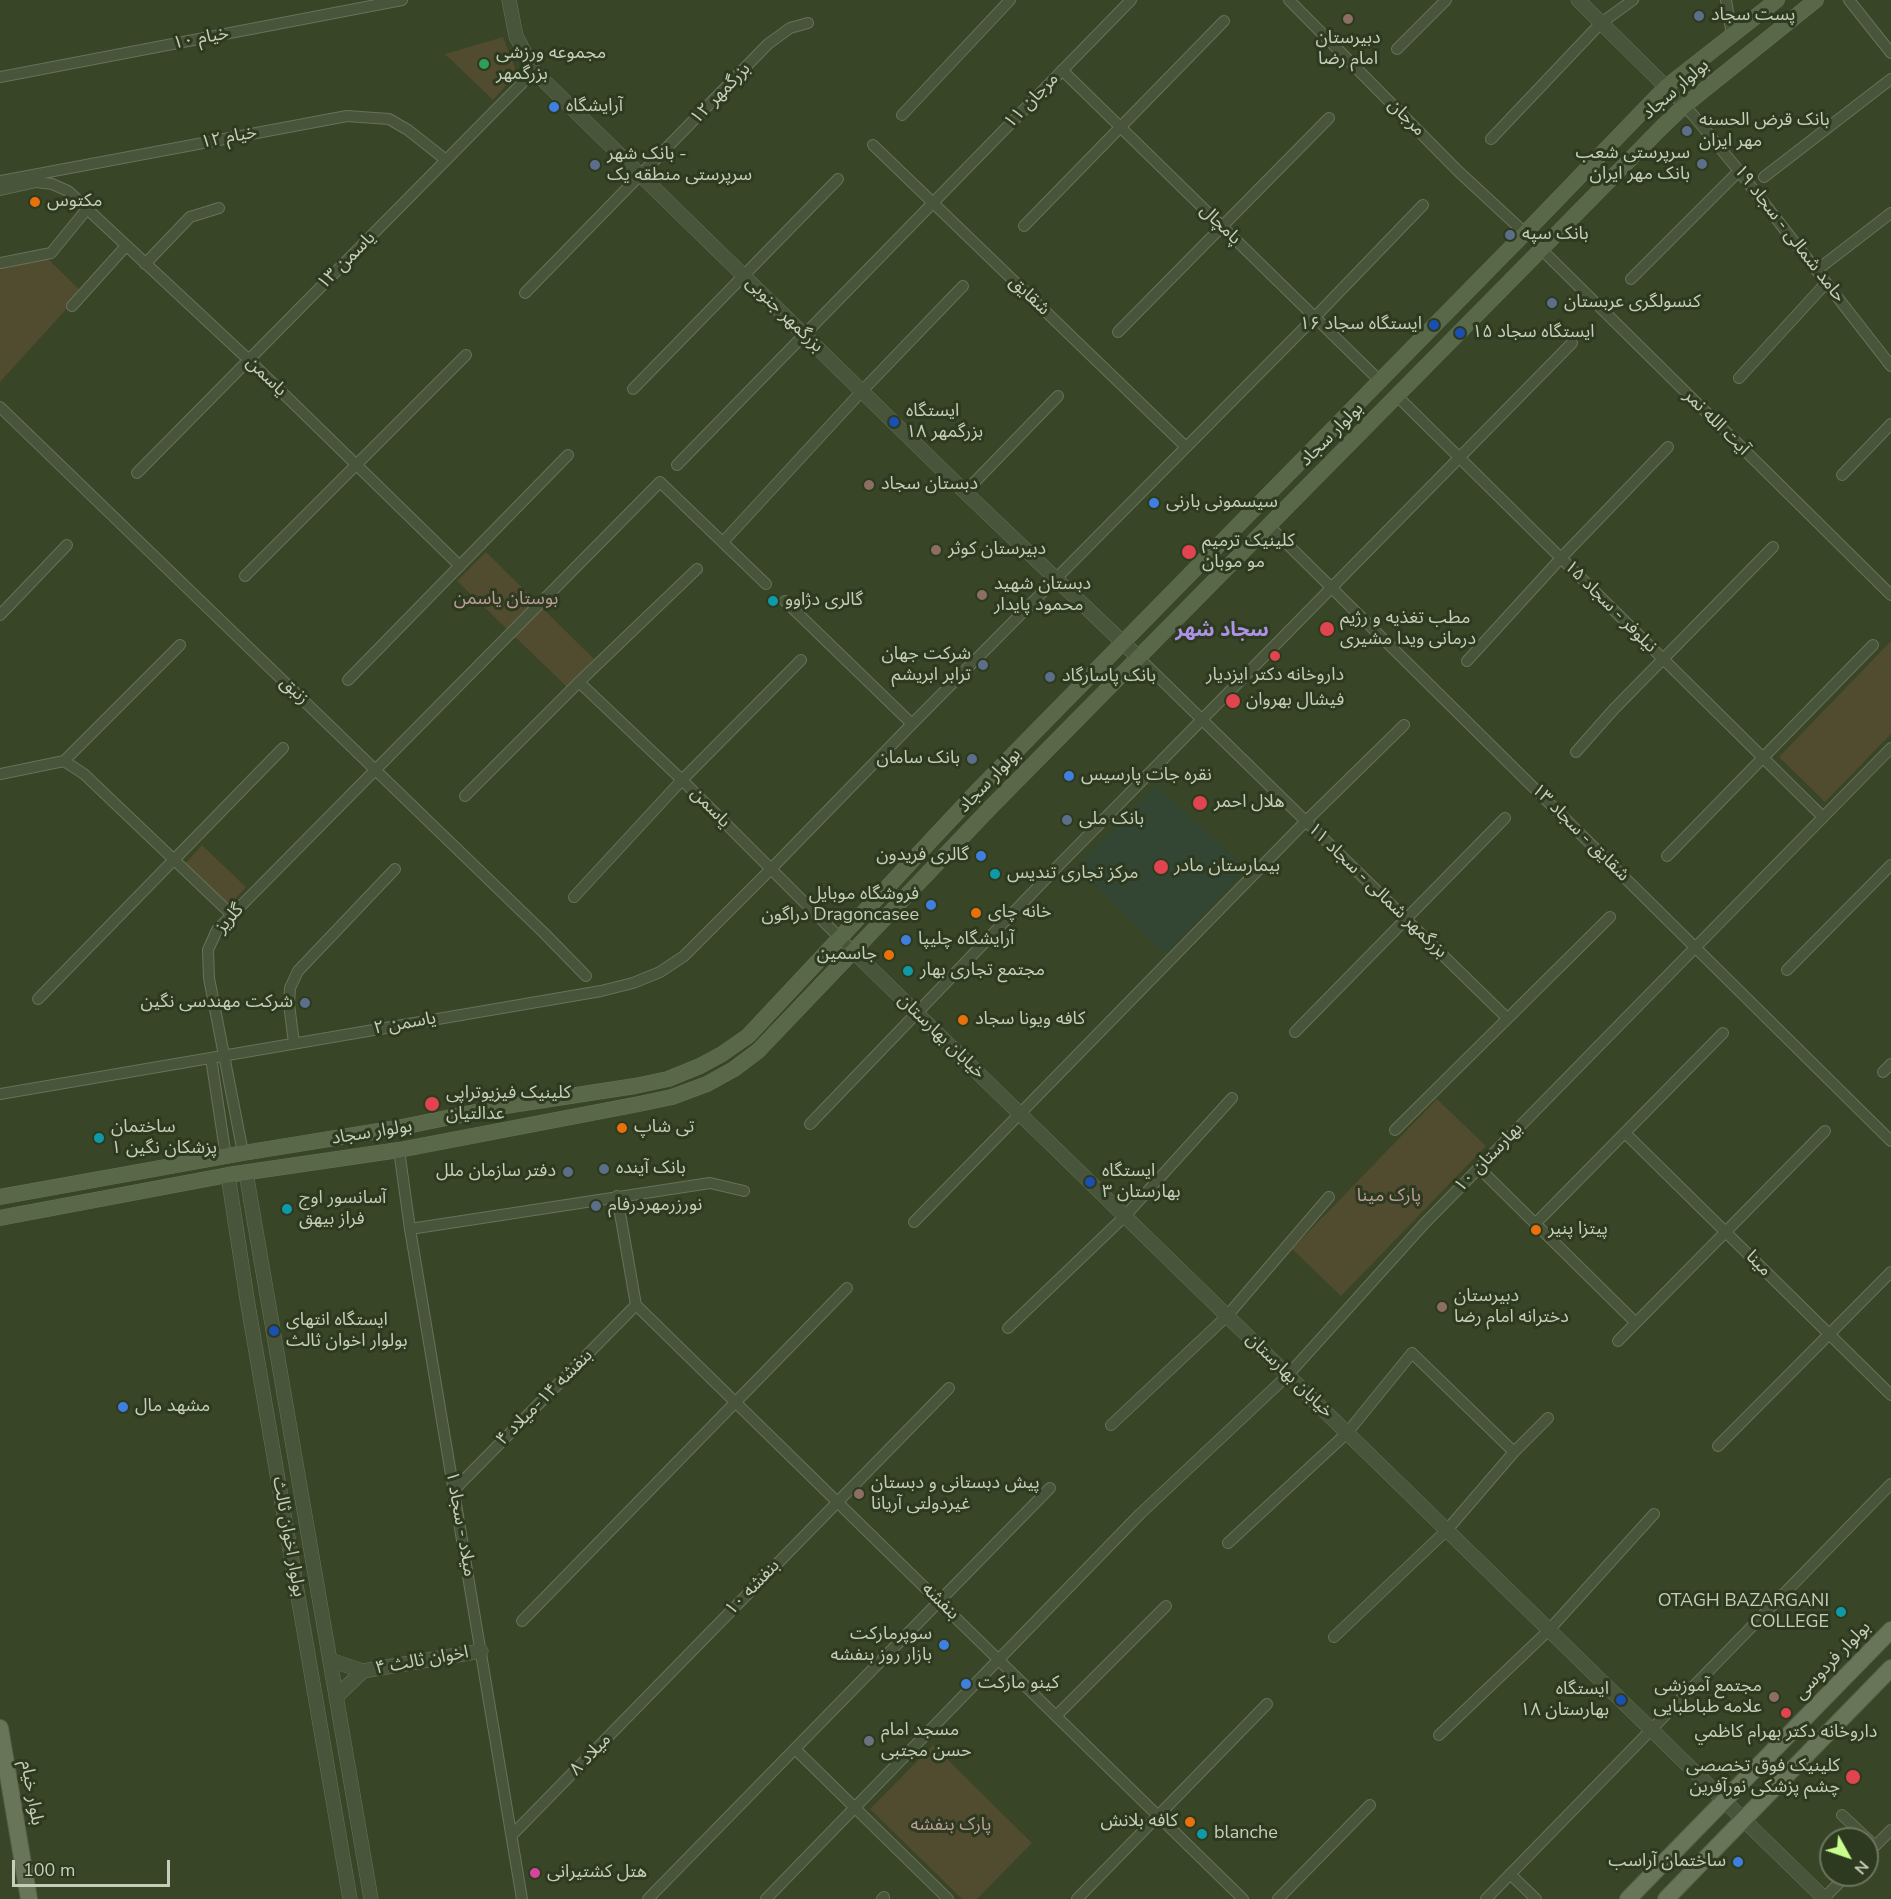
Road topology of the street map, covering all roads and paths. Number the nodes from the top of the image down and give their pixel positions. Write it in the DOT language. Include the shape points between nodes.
graph roads {
  1 [pos="402,0"];
  2 [pos="509,0"];
  3 [pos="993,0"];
  4 [pos="1010,0"];
  5 [pos="1131,0"];
  6 [pos="1289,0"];
  7 [pos="1446,0"];
  8 [pos="1578,0"];
  9 [pos="1633,0"];
  10 [pos="1726,0"];
  11 [pos="1777,0"];
  12 [pos="1816,0"];
  13 [pos="1849,0"];
  14 [pos="1000,11"];
  15 [pos="1224,21"];
  16 [pos="808,22"];
  17 [pos="1601,23"];
  18 [pos="1732,35"];
  19 [pos="1397,49"];
  20 [pos="1891,53"];
  21 [pos="1062,70"];
  22 [pos="534,71"];
  23 [pos="0,77"];
  24 [pos="1891,80"];
  25 [pos="1666,87"];
  26 [pos="1684,106"];
  27 [pos="902,115"];
  28 [pos="1329,118"];
  29 [pos="1120,127"];
  30 [pos="1491,139"];
  31 [pos="873,145"];
  32 [pos="446,160"];
  33 [pos="1739,171"];
  34 [pos="640,176"];
  35 [pos="1764,177"];
  36 [pos="838,179"];
  37 [pos="0,181"];
  38 [pos="0,189"];
  39 [pos="933,203"];
  40 [pos="1423,205"];
  41 [pos="219,208"];
  42 [pos="87,209"];
  43 [pos="1891,213"];
  44 [pos="1024,226"];
  45 [pos="1222,227"];
  46 [pos="1525,233"];
  47 [pos="126,246"];
  48 [pos="1542,250"];
  49 [pos="0,263"];
  50 [pos="145,264"];
  51 [pos="1816,270"];
  52 [pos="744,276"];
  53 [pos="1630,279"];
  54 [pos="1827,283"];
  55 [pos="963,286"];
  56 [pos="525,293"];
  57 [pos="72,306"];
  58 [pos="1315,317"];
  59 [pos="1118,332"];
  60 [pos="805,334"];
  61 [pos="1572,343"];
  62 [pos="466,355"];
  63 [pos="249,360"];
  64 [pos="1891,366"];
  65 [pos="1739,378"];
  66 [pos="1379,380"];
  67 [pos="633,389"];
  68 [pos="862,391"];
  69 [pos="1058,396"];
  70 [pos="1397,396"];
  71 [pos="0,408"];
  72 [pos="1891,424"];
  73 [pos="1186,447"];
  74 [pos="1668,447"];
  75 [pos="568,455"];
  76 [pos="1459,457"];
  77 [pos="357,465"];
  78 [pos="677,465"];
  79 [pos="137,473"];
  80 [pos="1842,475"];
  81 [pos="965,492"];
  82 [pos="1269,526"];
  83 [pos="723,542"];
  84 [pos="67,545"];
  85 [pos="1773,547"];
  86 [pos="1561,558"];
  87 [pos="460,566"];
  88 [pos="697,569"];
  89 [pos="245,576"];
  90 [pos="1055,579"];
  91 [pos="766,584"];
  92 [pos="1331,587"];
  93 [pos="1891,595"];
  94 [pos="785,601"];
  95 [pos="0,615"];
  96 [pos="1122,642"];
  97 [pos="180,645"];
  98 [pos="1874,645"];
  99 [pos="1139,658"];
  100 [pos="1663,658"];
  101 [pos="801,660"];
  102 [pos="1467,661"];
  103 [pos="348,680"];
  104 [pos="579,682"];
  105 [pos="1202,719"];
  106 [pos="912,723"];
  107 [pos="1404,725"];
  108 [pos="283,748"];
  109 [pos="1576,752"];
  110 [pos="1887,752"];
  111 [pos="1763,758"];
  112 [pos="64,761"];
  113 [pos="376,770"];
  114 [pos="0,774"];
  115 [pos="682,780"];
  116 [pos="465,796"];
  117 [pos="1823,817"];
  118 [pos="1505,818"];
  119 [pos="1306,821"];
  120 [pos="1666,856"];
  121 [pos="174,860"];
  122 [pos="395,868"];
  123 [pos="771,870"];
  124 [pos="1889,871"];
  125 [pos="574,897"];
  126 [pos="232,915"];
  127 [pos="1610,917"];
  128 [pos="1407,920"];
  129 [pos="839,937"];
  130 [pos="1696,947"];
  131 [pos="854,952"];
  132 [pos="1787,970"];
  133 [pos="586,976"];
  134 [pos="38,999"];
  135 [pos="916,1013"];
  136 [pos="1507,1018"];
  137 [pos="1295,1032"];
  138 [pos="1723,1033"];
  139 [pos="294,1042"];
  140 [pos="225,1055"];
  141 [pos="211,1058"];
  142 [pos="0,1094"];
  143 [pos="1232,1098"];
  144 [pos="1020,1114"];
  145 [pos="810,1124"];
  146 [pos="1395,1130"];
  147 [pos="1826,1131"];
  148 [pos="1625,1132"];
  149 [pos="1891,1141"];
  150 [pos="399,1150"];
  151 [pos="243,1153"];
  152 [pos="226,1157"];
  153 [pos="1479,1168"];
  154 [pos="246,1173"];
  155 [pos="228,1175"];
  156 [pos="744,1191"];
  157 [pos="617,1196"];
  158 [pos="0,1197"];
  159 [pos="1329,1197"];
  160 [pos="1125,1216"];
  161 [pos="0,1218"];
  162 [pos="914,1222"];
  163 [pos="1535,1224"];
  164 [pos="410,1229"];
  165 [pos="1726,1232"];
  166 [pos="1891,1272"];
  167 [pos="847,1288"];
  168 [pos="636,1305"];
  169 [pos="1227,1316"];
  170 [pos="1636,1323"];
  171 [pos="1008,1328"];
  172 [pos="1829,1334"];
  173 [pos="1618,1341"];
  174 [pos="1288,1375"];
  175 [pos="949,1388"];
  176 [pos="1891,1395"];
  177 [pos="736,1402"];
  178 [pos="1548,1418"];
  179 [pos="1111,1425"];
  180 [pos="1347,1433"];
  181 [pos="1718,1446"];
  182 [pos="1514,1452"];
  183 [pos="1891,1484"];
  184 [pos="1050,1488"];
  185 [pos="454,1490"];
  186 [pos="837,1502"];
  187 [pos="1654,1514"];
  188 [pos="1447,1530"];
  189 [pos="1228,1543"];
  190 [pos="939,1602"];
  191 [pos="1166,1606"];
  192 [pos="522,1621"];
  193 [pos="1549,1629"];
  194 [pos="1891,1630"];
  195 [pos="1335,1637"];
  196 [pos="482,1651"];
  197 [pos="330,1660"];
  198 [pos="998,1660"];
  199 [pos="1891,1668"];
  200 [pos="363,1671"];
  201 [pos="670,1674"];
  202 [pos="336,1697"];
  203 [pos="1267,1704"];
  204 [pos="339,1713"];
  205 [pos="319,1716"];
  206 [pos="1056,1716"];
  207 [pos="0,1728"];
  208 [pos="1652,1730"];
  209 [pos="1439,1735"];
  210 [pos="795,1749"];
  211 [pos="1724,1800"];
  212 [pos="1370,1805"];
  213 [pos="854,1808"];
  214 [pos="1842,1815"];
  215 [pos="1159,1816"];
  216 [pos="1743,1819"];
  217 [pos="1855,1827"];
  218 [pos="1891,1830"];
  219 [pos="512,1835"];
  220 [pos="1879,1842"];
  221 [pos="1510,1874"];
  222 [pos="1836,1887"];
  223 [pos="29,1899"];
  224 [pos="350,1899"];
  225 [pos="371,1899"];
  226 [pos="522,1899"];
  227 [pos="648,1899"];
  228 [pos="766,1899"];
  229 [pos="948,1899"];
  230 [pos="1077,1899"];
  231 [pos="1243,1899"];
  232 [pos="1278,1899"];
  233 [pos="1486,1899"];
  234 [pos="1536,1899"];
  235 [pos="1628,1899"];
  236 [pos="1666,1899"];
  237 [pos="1824,1899"];
  1 -- 23 [label="street, خیام ۱۰"];
  2 -- 22 [label="street, بزرگمهر جنوبی" via="516,36"];
  3 -- 14 [label="street"];
  4 -- 14 [label="street"];
  5 -- 21 [label="street, مرجان ۱۱"];
  6 -- 46 [label="street, مرجان"];
  7 -- 19 [label="street"];
  8 -- 17 [label="street"];
  9 -- 17 [label="street"];
  10 -- 18 [label="street"];
  11 -- 18 [label="main road, بولوار سجاد"];
  12 -- 26 [label="main road, بولوار سجاد"];
  13 -- 20 [label="street"];
  14 -- 27 [label="street"];
  15 -- 29 [label="street"];
  16 -- 34 [label="street, بزرگمهر ۱۲" via="790,28 768,44"];
  17 -- 25 [label="street"];
  17 -- 30 [label="street"];
  18 -- 25 [label="main road, بولوار سجاد"];
  21 -- 29 [label="street, پامچال"];
  21 -- 39 [label="street, مرجان ۱۱"];
  22 -- 32 [label="street, یاسمن ۱۳"];
  22 -- 34 [label="street, بزرگمهر جنوبی"];
  24 -- 35 [label="street"];
  25 -- 26 [label="street, حامد شمالی - سجاد ۱۹"];
  25 -- 46 [label="main road, بولوار سجاد"];
  26 -- 33 [label="street, حامد شمالی - سجاد ۱۹"];
  26 -- 48 [label="main road, بولوار سجاد"];
  28 -- 45 [label="street"];
  29 -- 44 [label="street"];
  29 -- 45 [label="street, پامچال"];
  31 -- 39 [label="street, شقایق"];
  32 -- 37 [label="street, خیام ۱۲" via="389,119 347,116"];
  32 -- 63 [label="street, یاسمن ۱۳"];
  33 -- 51 [label="street, حامد شمالی - سجاد ۱۹"];
  33 -- 53 [label="street"];
  34 -- 52 [label="street, بزرگمهر جنوبی"];
  34 -- 56 [label="street, بزرگمهر ۱۲"];
  36 -- 52 [label="street"];
  38 -- 42 [label="street, یاسمن" via="36,182 52,184 68,191"];
  39 -- 60 [label="street, مرجان ۱۱"];
  39 -- 73 [label="street, شقایق"];
  40 -- 58 [label="street, یاسمن ۲"];
  41 -- 50 [label="street" via="190,217"];
  42 -- 47 [label="street, یاسمن"];
  42 -- 49 [label="street" via="51,253"];
  43 -- 51 [label="street"];
  45 -- 58 [label="street, پامچال"];
  45 -- 59 [label="street"];
  46 -- 66 [label="main road, بولوار سجاد"];
  47 -- 50 [label="street, یاسمن"];
  47 -- 57 [label="street"];
  48 -- 70 [label="main road, بولوار سجاد"];
  48 -- 93 [label="street, آیت الله نمر"];
  50 -- 63 [label="street, یاسمن"];
  51 -- 54 [label="street, حامد شمالی - سجاد ۱۹"];
  52 -- 60 [label="street, بزرگمهر جنوبی"];
  52 -- 67 [label="street"];
  54 -- 64 [label="street, حامد شمالی - سجاد ۱۹"];
  54 -- 65 [label="street"];
  55 -- 68 [label="street"];
  58 -- 66 [label="street, پامچال"];
  58 -- 73 [label="street, یاسمن ۲"];
  60 -- 68 [label="street, بزرگمهر جنوبی"];
  60 -- 78 [label="street, مرجان ۱۱"];
  61 -- 76 [label="street"];
  62 -- 77 [label="street"];
  63 -- 77 [label="street, یاسمن"];
  63 -- 79 [label="street, یاسمن ۱۳"];
  66 -- 96 [label="main road, بولوار سجاد"];
  68 -- 81 [label="street, بزرگمهر جنوبی"];
  68 -- 83 [label="street"];
  69 -- 81 [label="street"];
  70 -- 76 [label="street, نیلوفر - سجاد ۱۵"];
  70 -- 82 [label="main road, بولوار سجاد"];
  71 -- 113 [label="street, زنبق"];
  72 -- 80 [label="street"];
  73 -- 90 [label="street, یاسمن ۲"];
  74 -- 86 [label="street"];
  75 -- 87 [label="street"];
  76 -- 86 [label="street, نیلوفر - سجاد ۱۵"];
  76 -- 92 [label="street"];
  77 -- 87 [label="street, یاسمن"];
  77 -- 89 [label="street"];
  81 -- 90 [label="street, بزرگمهر جنوبی"];
  82 -- 92 [label="street, شقایق - سجاد ۱۳"];
  82 -- 99 [label="main road, بولوار سجاد"];
  83 -- 91 [label="street"];
  83 -- 113 [label="street, گلریز" via="660,482"];
  84 -- 95 [label="street"];
  85 -- 100 [label="street"];
  86 -- 100 [label="street, نیلوفر - سجاد ۱۵"];
  86 -- 102 [label="street"];
  87 -- 103 [label="street"];
  88 -- 104 [label="street"];
  90 -- 96 [label="street, بزرگمهر جنوبی"];
  90 -- 106 [label="street, یاسمن ۲"];
  92 -- 105 [label="street"];
  92 -- 130 [label="street, شقایق - سجاد ۱۳"];
  94 -- 106 [label="street"];
  96 -- 99 [label="street, بزرگمهر جنوبی"];
  96 -- 129 [label="main road, بولوار سجاد"];
  97 -- 112 [label="street"];
  98 -- 111 [label="street"];
  99 -- 105 [label="street, بزرگمهر شمالی - سجاد ۱۱"];
  99 -- 131 [label="main road, بولوار سجاد"];
  100 -- 109 [label="street"];
  100 -- 111 [label="street, نیلوفر - سجاد ۱۵"];
  101 -- 115 [label="street"];
  104 -- 115 [label="street, یاسمن"];
  104 -- 116 [label="street"];
  105 -- 119 [label="street, بزرگمهر شمالی - سجاد ۱۱"];
  105 -- 135 [label="street"];
  106 -- 123 [label="street, یاسمن ۲"];
  107 -- 119 [label="street"];
  108 -- 121 [label="street"];
  110 -- 117 [label="street, بهارستان ۱۰"];
  111 -- 117 [label="street, نیلوفر - سجاد ۱۵"];
  111 -- 120 [label="street"];
  112 -- 114 [label="street"];
  112 -- 121 [label="street" via="84,774"];
  113 -- 126 [label="street, گلریز"];
  113 -- 133 [label="street, زنبق"];
  115 -- 123 [label="street, یاسمن"];
  115 -- 125 [label="street"];
  117 -- 130 [label="street, بهارستان ۱۰"];
  118 -- 128 [label="street"];
  119 -- 128 [label="street, بزرگمهر شمالی - سجاد ۱۱"];
  119 -- 144 [label="street"];
  121 -- 126 [label="street"];
  121 -- 134 [label="street"];
  122 -- 139 [label="street" via="298,971 290,988 289,1004"];
  123 -- 129 [label="street, یاسمن"];
  123 -- 139 [label="street, یاسمن ۲" via="684,956 633,983"];
  124 -- 132 [label="street"];
  126 -- 140 [label="street, گلریز" via="217,930 208,950 209,978"];
  127 -- 136 [label="street"];
  128 -- 136 [label="street, بزرگمهر شمالی - سجاد ۱۱"];
  128 -- 137 [label="street"];
  129 -- 131 [label="street, یاسمن"];
  129 -- 151 [label="main road, بولوار سجاد" via="748,1036 700,1066 668,1079"];
  130 -- 149 [label="street, شقایق - سجاد ۱۳"];
  130 -- 153 [label="street, بهارستان ۱۰"];
  131 -- 135 [label="street, خیابان بهارستان"];
  131 -- 150 [label="main road, بولوار سجاد" via="758,1051 707,1084 672,1097"];
  135 -- 144 [label="street, خیابان بهارستان"];
  135 -- 145 [label="street"];
  136 -- 146 [label="street"];
  138 -- 148 [label="street"];
  139 -- 140 [label="street, یاسمن ۲"];
  140 -- 141 [label="street, یاسمن ۲"];
  140 -- 151 [label="street, گلریز"];
  141 -- 142 [label="street, یاسمن ۲"];
  141 -- 152 [label="street"];
  143 -- 160 [label="street"];
  144 -- 160 [label="street, خیابان بهارستان"];
  144 -- 162 [label="street"];
  147 -- 165 [label="street"];
  148 -- 163 [label="street"];
  148 -- 165 [label="street, مینا"];
  150 -- 154 [label="main road, بولوار سجاد"];
  150 -- 164 [label="street, میلاد - سجاد ۱"];
  151 -- 152 [label="main road, بولوار سجاد"];
  151 -- 154 [label="main road"];
  152 -- 155 [label="main road"];
  152 -- 158 [label="main road, بولوار سجاد"];
  153 -- 163 [label="street"];
  153 -- 174 [label="street, بهارستان ۱۰"];
  154 -- 155 [label="main road, بولوار سجاد"];
  154 -- 197 [label="street"];
  155 -- 161 [label="main road, بولوار سجاد"];
  155 -- 205 [label="street, بولوار اخوان ثالث"];
  156 -- 157 [label="street" via="710,1183"];
  157 -- 164 [label="street"];
  157 -- 168 [label="street"];
  159 -- 169 [label="street"];
  160 -- 169 [label="street, خیابان بهارستان"];
  160 -- 171 [label="street"];
  163 -- 170 [label="street"];
  164 -- 185 [label="street, میلاد - سجاد ۱"];
  165 -- 170 [label="street"];
  165 -- 172 [label="street, مینا"];
  166 -- 172 [label="street"];
  167 -- 177 [label="street"];
  168 -- 177 [label="street, بنفشه"];
  168 -- 185 [label="street, بنفشه ۱۴-میلاد ۴"];
  169 -- 174 [label="street, خیابان بهارستان"];
  169 -- 179 [label="street"];
  170 -- 173 [label="street"];
  172 -- 176 [label="street, مینا"];
  172 -- 181 [label="street"];
  174 -- 180 [label="street, خیابان بهارستان"];
  174 -- 198 [label="street, بهارستان ۱۰" via="1140,1514"];
  175 -- 186 [label="street, بنفشه ۱۰"];
  177 -- 186 [label="street, بنفشه"];
  177 -- 192 [label="street"];
  178 -- 182 [label="street"];
  180 -- 182 [label="street" via="1412,1353"];
  180 -- 188 [label="street, خیابان بهارستان"];
  180 -- 189 [label="street"];
  182 -- 188 [label="street"];
  183 -- 208 [label="street"];
  184 -- 190 [label="street"];
  185 -- 196 [label="street, میلاد - سجاد ۱"];
  186 -- 190 [label="street, بنفشه"];
  186 -- 201 [label="street, بنفشه ۱۰"];
  187 -- 193 [label="street"];
  188 -- 193 [label="street, خیابان بهارستان"];
  188 -- 195 [label="street"];
  190 -- 198 [label="street, بنفشه"];
  190 -- 210 [label="street"];
  191 -- 206 [label="street"];
  193 -- 208 [label="street, خیابان بهارستان"];
  193 -- 209 [label="street"];
  194 -- 211 [label="main road, بولوار فردوسی"];
  196 -- 200 [label="street, اخوان ثالث ۴"];
  196 -- 219 [label="street, میلاد - سجاد ۱"];
  197 -- 200 [label="street, اخوان ثالث ۴"];
  197 -- 202 [label="street"];
  198 -- 206 [label="street, بنفشه"];
  198 -- 213 [label="street, بهارستان ۱۰"];
  199 -- 216 [label="main road"];
  200 -- 202 [label="street, اخوان ثالث ۴"];
  201 -- 219 [label="street, میلاد ۸"];
  202 -- 204 [label="street"];
  203 -- 215 [label="street"];
  204 -- 205 [label="street"];
  204 -- 225 [label="street"];
  205 -- 224 [label="street, بولوار اخوان ثالث"];
  206 -- 215 [label="street, بنفشه"];
  207 -- 223 [label="main road, بلوار خیام"];
  208 -- 211 [label="street, خیابان بهارستان"];
  208 -- 221 [label="street"];
  210 -- 213 [label="street"];
  210 -- 227 [label="street"];
  211 -- 216 [label="street, خیابان بهارستان"];
  211 -- 235 [label="main road, بولوار فردوسی"];
  212 -- 232 [label="street"];
  213 -- 228 [label="street, بهارستان ۱۰"];
  213 -- 229 [label="street"];
  214 -- 217 [label="street"];
  215 -- 230 [label="street"];
  215 -- 231 [label="street, بنفشه"];
  216 -- 236 [label="main road"];
  216 -- 237 [label="street, خیابان بهارستان"];
  218 -- 220 [label="street"];
  219 -- 226 [label="street, میلاد - سجاد ۱"];
  221 -- 233 [label="street"];
  221 -- 234 [label="street"];
  222 -- 237 [label="street"];
}
